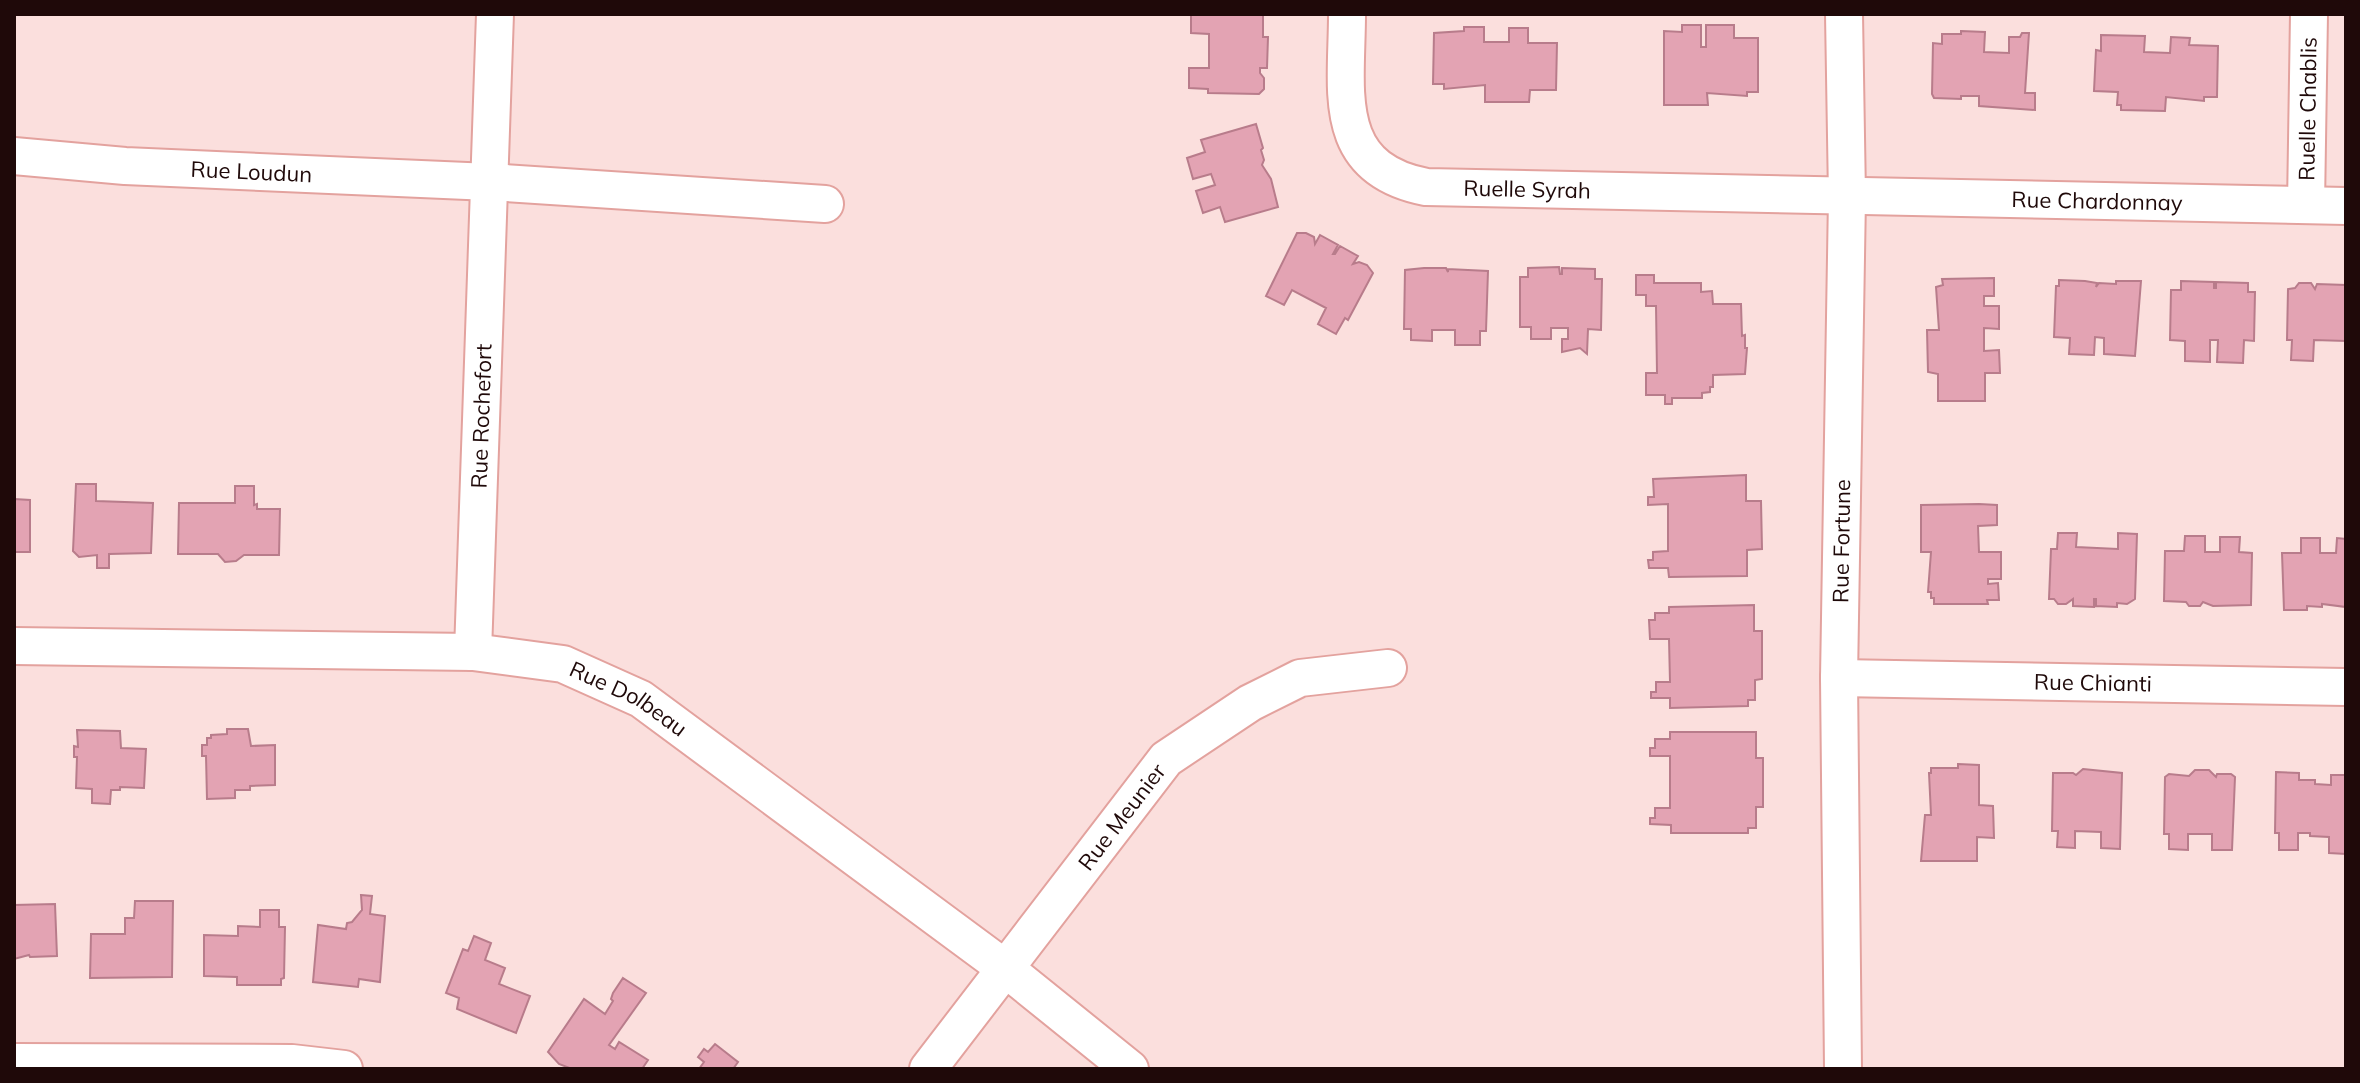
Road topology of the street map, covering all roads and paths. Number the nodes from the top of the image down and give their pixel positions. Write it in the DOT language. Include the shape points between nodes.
graph roads {
  1 [pos="495,14"];
  2 [pos="1347,14"];
  3 [pos="1844,14"];
  4 [pos="2309,14"];
  5 [pos="14,156"];
  6 [pos="490,182"];
  7 [pos="1847,197"];
  8 [pos="825,204"];
  9 [pos="2306,205"];
  10 [pos="2346,206"];
  11 [pos="14,646"];
  12 [pos="473,652"];
  13 [pos="1388,668"];
  14 [pos="1839,678"];
  15 [pos="2346,687"];
  16 [pos="1006,969"];
  17 [pos="14,1062"];
  18 [pos="344,1069"];
  19 [pos="928,1069"];
  20 [pos="1130,1069"];
  21 [pos="1843,1069"];
  1 -- 6 [label="street, Rue Rochefort"];
  2 -- 7 [label="street, Ruelle Syrah" via="1346,103 1351,128 1368,160 1404,183"];
  3 -- 7 [label="street, Rue Fortune"];
  4 -- 9 [label="street, Ruelle Chablis"];
  5 -- 6 [label="street, Rue Loudun"];
  6 -- 8 [label="street"];
  6 -- 12 [label="street, Rue Rochefort"];
  7 -- 9 [label="street, Rue Chardonnay"];
  7 -- 14 [label="street, Rue Fortune"];
  9 -- 10 [label="street, Rue Chardonnay"];
  11 -- 12 [label="street, Rue Dolbeau"];
  12 -- 16 [label="street, Rue Dolbeau" via="563,664 641,699"];
  13 -- 16 [label="street, Rue Meunier" via="1300,678 1250,703 1166,759"];
  14 -- 15 [label="street, Rue Chianti"];
  14 -- 21 [label="street, Rue Fortune"];
  16 -- 19 [label="street, Rue Meunier"];
  16 -- 20 [label="street, Rue Dolbeau"];
  17 -- 18 [label="street" via="292,1063"];
}
